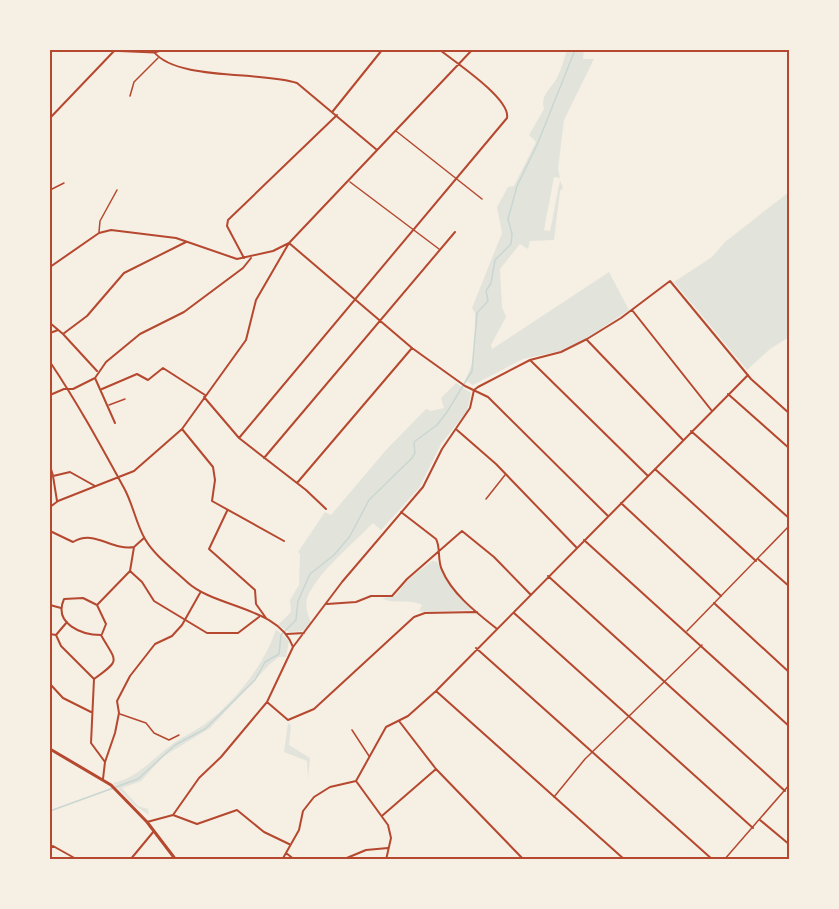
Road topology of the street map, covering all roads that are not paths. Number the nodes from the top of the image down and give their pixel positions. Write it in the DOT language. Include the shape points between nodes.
graph roads {
  1 [pos="108,50"];
  2 [pos="115,50"];
  3 [pos="161,50"];
  4 [pos="382,50"];
  5 [pos="440,50"];
  6 [pos="472,50"];
  7 [pos="154,52"];
  8 [pos="158,58"];
  9 [pos="458,65"];
  10 [pos="130,96"];
  11 [pos="333,111"];
  12 [pos="337,115"];
  13 [pos="50,118"];
  14 [pos="395,131"];
  15 [pos="377,150"];
  16 [pos="348,180"];
  17 [pos="455,180"];
  18 [pos="64,183"];
  19 [pos="50,190"];
  20 [pos="117,190"];
  21 [pos="482,199"];
  22 [pos="414,230"];
  23 [pos="99,232"];
  24 [pos="455,232"];
  25 [pos="187,241"];
  26 [pos="289,243"];
  27 [pos="440,250"];
  28 [pos="252,257"];
  29 [pos="244,258"];
  30 [pos="50,267"];
  31 [pos="356,298"];
  32 [pos="632,310"];
  33 [pos="380,320"];
  34 [pos="50,323"];
  35 [pos="58,330"];
  36 [pos="50,333"];
  37 [pos="63,333"];
  38 [pos="586,339"];
  39 [pos="412,348"];
  40 [pos="530,360"];
  41 [pos="50,362"];
  42 [pos="97,371"];
  43 [pos="748,375"];
  44 [pos="95,378"];
  45 [pos="69,389"];
  46 [pos="102,389"];
  47 [pos="474,390"];
  48 [pos="50,394"];
  49 [pos="728,394"];
  50 [pos="204,396"];
  51 [pos="125,399"];
  52 [pos="109,405"];
  53 [pos="712,411"];
  54 [pos="789,414"];
  55 [pos="115,423"];
  56 [pos="182,429"];
  57 [pos="456,429"];
  58 [pos="692,431"];
  59 [pos="238,438"];
  60 [pos="683,440"];
  61 [pos="789,449"];
  62 [pos="264,458"];
  63 [pos="50,465"];
  64 [pos="655,469"];
  65 [pos="505,475"];
  66 [pos="53,476"];
  67 [pos="648,476"];
  68 [pos="117,477"];
  69 [pos="297,483"];
  70 [pos="95,486"];
  71 [pos="486,500"];
  72 [pos="58,501"];
  73 [pos="621,503"];
  74 [pos="50,507"];
  75 [pos="326,509"];
  76 [pos="227,511"];
  77 [pos="401,512"];
  78 [pos="608,516"];
  79 [pos="789,519"];
  80 [pos="789,525"];
  81 [pos="50,531"];
  82 [pos="144,538"];
  83 [pos="584,540"];
  84 [pos="284,542"];
  85 [pos="576,547"];
  86 [pos="134,548"];
  87 [pos="436,555"];
  88 [pos="757,560"];
  89 [pos="130,571"];
  90 [pos="548,576"];
  91 [pos="789,587"];
  92 [pos="200,593"];
  93 [pos="531,595"];
  94 [pos="721,596"];
  95 [pos="714,603"];
  96 [pos="256,604"];
  97 [pos="327,604"];
  98 [pos="50,605"];
  99 [pos="97,605"];
  100 [pos="61,608"];
  101 [pos="477,612"];
  102 [pos="253,613"];
  103 [pos="514,613"];
  104 [pos="260,616"];
  105 [pos="266,618"];
  106 [pos="186,619"];
  107 [pos="67,622"];
  108 [pos="496,629"];
  109 [pos="687,631"];
  110 [pos="306,633"];
  111 [pos="50,634"];
  112 [pos="286,634"];
  113 [pos="56,635"];
  114 [pos="101,635"];
  115 [pos="702,645"];
  116 [pos="293,647"];
  117 [pos="476,648"];
  118 [pos="789,673"];
  119 [pos="94,679"];
  120 [pos="667,682"];
  121 [pos="50,684"];
  122 [pos="436,691"];
  123 [pos="267,702"];
  124 [pos="92,712"];
  125 [pos="119,713"];
  126 [pos="630,718"];
  127 [pos="399,721"];
  128 [pos="789,727"];
  129 [pos="351,730"];
  130 [pos="179,735"];
  131 [pos="50,749"];
  132 [pos="592,753"];
  133 [pos="369,757"];
  134 [pos="105,762"];
  135 [pos="436,768"];
  136 [pos="103,780"];
  137 [pos="356,781"];
  138 [pos="789,784"];
  139 [pos="784,790"];
  140 [pos="553,797"];
  141 [pos="173,815"];
  142 [pos="383,815"];
  143 [pos="760,820"];
  144 [pos="147,822"];
  145 [pos="753,828"];
  146 [pos="154,831"];
  147 [pos="289,844"];
  148 [pos="789,845"];
  149 [pos="388,848"];
  150 [pos="50,849"];
  151 [pos="286,853"];
  152 [pos="78,860"];
  153 [pos="130,860"];
  154 [pos="176,860"];
  155 [pos="282,860"];
  156 [pos="295,860"];
  157 [pos="342,860"];
  158 [pos="386,860"];
  159 [pos="524,860"];
  160 [pos="625,860"];
  161 [pos="713,860"];
  162 [pos="724,860"];
  1 -- 2 [label="main road"];
  2 -- 7 [label="main road"];
  2 -- 13 [label="street"];
  3 -- 7 [label="main road"];
  4 -- 11 [label="street"];
  5 -- 9 [label="street"];
  6 -- 9 [label="street"];
  7 -- 8 [label="street"];
  8 -- 10 [label="lane" via="134,82"];
  8 -- 11 [label="street" via="210,73 290,80 305,87"];
  9 -- 14 [label="street"];
  9 -- 17 [label="street" via="497,96 508,113"];
  11 -- 12 [label="street"];
  12 -- 15 [label="street"];
  12 -- 29 [label="street" via="228,220 227,226"];
  14 -- 15 [label="street"];
  14 -- 17 [label="lane"];
  15 -- 16 [label="street"];
  16 -- 22 [label="lane"];
  16 -- 26 [label="street"];
  17 -- 21 [label="lane"];
  17 -- 22 [label="street"];
  18 -- 19 [label="lane"];
  20 -- 23 [label="lane" via="100,221"];
  22 -- 27 [label="lane"];
  22 -- 31 [label="street"];
  23 -- 25 [label="street" via="126,230"];
  23 -- 30 [label="street"];
  24 -- 27 [label="street"];
  25 -- 29 [label="street" via="226,257"];
  25 -- 37 [label="street" via="124,273 87,316"];
  26 -- 28 [label="street"];
  26 -- 31 [label="street"];
  26 -- 50 [label="street" via="256,300 246,340"];
  27 -- 33 [label="street"];
  28 -- 29 [label="street"];
  28 -- 42 [label="street" via="184,312 140,334"];
  31 -- 33 [label="street"];
  31 -- 59 [label="street"];
  32 -- 38 [label="street"];
  32 -- 43 [label="street" via="670,281"];
  32 -- 53 [label="street"];
  33 -- 39 [label="street"];
  33 -- 62 [label="street"];
  34 -- 35 [label="street"];
  35 -- 36 [label="street"];
  35 -- 37 [label="street"];
  37 -- 42 [label="street"];
  38 -- 40 [label="street" via="561,352"];
  38 -- 60 [label="street"];
  39 -- 47 [label="street"];
  39 -- 69 [label="street"];
  40 -- 47 [label="street"];
  40 -- 67 [label="street"];
  41 -- 45 [label="street"];
  42 -- 44 [label="street"];
  43 -- 49 [label="street"];
  43 -- 54 [label="street"];
  44 -- 45 [label="street"];
  44 -- 46 [label="street"];
  45 -- 48 [label="street"];
  45 -- 68 [label="street"];
  46 -- 50 [label="street" via="137,374 148,380 163,368"];
  46 -- 52 [label="street"];
  47 -- 57 [label="street" via="470,408"];
  47 -- 78 [label="street" via="488,397"];
  49 -- 53 [label="street"];
  49 -- 61 [label="street"];
  50 -- 56 [label="street"];
  50 -- 59 [label="street"];
  51 -- 52 [label="lane"];
  52 -- 55 [label="street"];
  53 -- 58 [label="street"];
  56 -- 68 [label="street" via="143,465"];
  56 -- 76 [label="street" via="209,460 215,474 212,501"];
  57 -- 65 [label="street"];
  57 -- 77 [label="street" via="423,487"];
  58 -- 60 [label="street"];
  58 -- 79 [label="street"];
  59 -- 62 [label="street"];
  60 -- 64 [label="street"];
  62 -- 69 [label="street"];
  63 -- 66 [label="lane"];
  64 -- 67 [label="street"];
  64 -- 88 [label="street"];
  65 -- 71 [label="lane"];
  65 -- 85 [label="street"];
  66 -- 70 [label="street" via="70,472"];
  66 -- 72 [label="street"];
  67 -- 73 [label="street"];
  68 -- 70 [label="street"];
  68 -- 82 [label="street"];
  69 -- 75 [label="street"];
  70 -- 72 [label="street"];
  72 -- 74 [label="street"];
  73 -- 78 [label="street"];
  73 -- 94 [label="street"];
  76 -- 84 [label="street"];
  76 -- 96 [label="street" via="209,549 255,590"];
  77 -- 87 [label="street" via="436,539"];
  77 -- 97 [label="street"];
  78 -- 83 [label="street"];
  80 -- 88 [label="lane"];
  81 -- 86 [label="street" via="73,542 85,536 100,538 116,547"];
  82 -- 86 [label="street"];
  82 -- 92 [label="street"];
  83 -- 85 [label="street"];
  83 -- 109 [label="street"];
  85 -- 90 [label="street"];
  86 -- 89 [label="street"];
  87 -- 93 [label="street" via="462,531"];
  87 -- 97 [label="street" via="392,596"];
  87 -- 101 [label="street" via="447,579"];
  88 -- 91 [label="street"];
  88 -- 94 [label="lane"];
  89 -- 99 [label="street"];
  89 -- 106 [label="street" via="154,601"];
  90 -- 93 [label="street"];
  90 -- 120 [label="street"];
  92 -- 102 [label="street"];
  92 -- 106 [label="street"];
  93 -- 103 [label="street"];
  94 -- 95 [label="lane"];
  95 -- 109 [label="lane"];
  95 -- 118 [label="street"];
  96 -- 102 [label="street"];
  96 -- 105 [label="street"];
  97 -- 110 [label="street"];
  98 -- 100 [label="street"];
  99 -- 100 [label="street" via="76,597 64,599"];
  99 -- 114 [label="street" via="106,624"];
  100 -- 107 [label="street"];
  101 -- 108 [label="street"];
  101 -- 123 [label="street" via="425,613 414,617 314,709 295,719 288,720"];
  102 -- 104 [label="street"];
  103 -- 108 [label="street"];
  103 -- 126 [label="street"];
  104 -- 105 [label="street"];
  104 -- 106 [label="street" via="238,633 207,633"];
  105 -- 112 [label="street"];
  106 -- 125 [label="street" via="172,636 154,644 136,666 117,701"];
  107 -- 113 [label="street"];
  107 -- 114 [label="street" via="81,633"];
  108 -- 117 [label="street"];
  109 -- 115 [label="street"];
  110 -- 112 [label="street"];
  110 -- 116 [label="street"];
  111 -- 113 [label="street"];
  112 -- 116 [label="street"];
  113 -- 119 [label="street" via="61,646"];
  114 -- 119 [label="street" via="114,653 114,663"];
  115 -- 120 [label="lane"];
  115 -- 128 [label="street"];
  116 -- 123 [label="street"];
  117 -- 122 [label="street"];
  117 -- 132 [label="street"];
  119 -- 124 [label="street"];
  120 -- 126 [label="lane"];
  120 -- 139 [label="street"];
  121 -- 124 [label="street" via="63,698"];
  122 -- 127 [label="street"];
  122 -- 140 [label="street"];
  123 -- 141 [label="street" via="194,785"];
  124 -- 134 [label="street" via="91,743"];
  125 -- 130 [label="lane" via="146,723 162,738 169,740"];
  125 -- 134 [label="street"];
  126 -- 132 [label="lane"];
  126 -- 145 [label="street"];
  127 -- 133 [label="street" via="386,727"];
  127 -- 135 [label="street"];
  129 -- 133 [label="lane"];
  131 -- 136 [label="main road"];
  132 -- 140 [label="lane"];
  132 -- 161 [label="street"];
  133 -- 137 [label="street"];
  134 -- 136 [label="street"];
  135 -- 142 [label="street"];
  135 -- 159 [label="street"];
  136 -- 144 [label="main road"];
  137 -- 142 [label="street"];
  137 -- 147 [label="street" via="330,787 314,797 303,811 299,830"];
  138 -- 139 [label="lane"];
  139 -- 143 [label="lane"];
  140 -- 160 [label="street"];
  141 -- 144 [label="street"];
  141 -- 147 [label="street" via="197,824 237,810 264,832"];
  142 -- 149 [label="street" via="391,838"];
  143 -- 145 [label="lane"];
  143 -- 148 [label="street"];
  144 -- 146 [label="main road"];
  145 -- 162 [label="lane"];
  146 -- 153 [label="street"];
  146 -- 154 [label="main road"];
  147 -- 151 [label="street"];
  149 -- 157 [label="street" via="366,850"];
  149 -- 158 [label="street"];
  150 -- 152 [label="street" via="53,846"];
  151 -- 155 [label="street"];
  151 -- 156 [label="street"];
}
